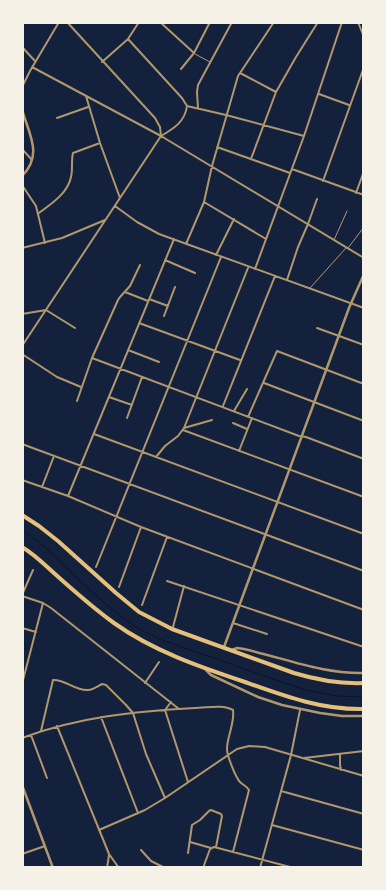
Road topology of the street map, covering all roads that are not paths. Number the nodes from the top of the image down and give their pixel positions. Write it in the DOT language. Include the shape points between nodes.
graph roads {
  1 [pos="59,22"];
  2 [pos="67,22"];
  3 [pos="139,22"];
  4 [pos="160,22"];
  5 [pos="210,22"];
  6 [pos="232,22"];
  7 [pos="274,22"];
  8 [pos="318,22"];
  9 [pos="342,22"];
  10 [pos="358,22"];
  11 [pos="364,37"];
  12 [pos="128,39"];
  13 [pos="22,47"];
  14 [pos="194,53"];
  15 [pos="35,61"];
  16 [pos="102,62"];
  17 [pos="210,62"];
  18 [pos="32,67"];
  19 [pos="364,67"];
  20 [pos="181,69"];
  21 [pos="240,72"];
  22 [pos="22,87"];
  23 [pos="276,92"];
  24 [pos="318,94"];
  25 [pos="86,96"];
  26 [pos="349,105"];
  27 [pos="187,106"];
  28 [pos="89,107"];
  29 [pos="198,108"];
  30 [pos="22,109"];
  31 [pos="226,115"];
  32 [pos="57,118"];
  33 [pos="263,126"];
  34 [pos="161,136"];
  35 [pos="304,136"];
  36 [pos="100,143"];
  37 [pos="217,148"];
  38 [pos="22,149"];
  39 [pos="251,159"];
  40 [pos="32,160"];
  41 [pos="212,166"];
  42 [pos="292,169"];
  43 [pos="364,171"];
  44 [pos="290,173"];
  45 [pos="22,176"];
  46 [pos="323,181"];
  47 [pos="22,185"];
  48 [pos="356,193"];
  49 [pos="364,195"];
  50 [pos="120,198"];
  51 [pos="317,199"];
  52 [pos="204,202"];
  53 [pos="115,206"];
  54 [pos="278,206"];
  55 [pos="347,211"];
  56 [pos="39,213"];
  57 [pos="234,219"];
  58 [pos="106,220"];
  59 [pos="308,224"];
  60 [pos="364,227"];
  61 [pos="174,239"];
  62 [pos="266,239"];
  63 [pos="334,240"];
  64 [pos="45,243"];
  65 [pos="186,244"];
  66 [pos="22,248"];
  67 [pos="347,249"];
  68 [pos="216,255"];
  69 [pos="221,257"];
  70 [pos="364,258"];
  71 [pos="165,260"];
  72 [pos="140,264"];
  73 [pos="248,266"];
  74 [pos="255,269"];
  75 [pos="195,273"];
  76 [pos="364,274"];
  77 [pos="274,276"];
  78 [pos="287,280"];
  79 [pos="175,287"];
  80 [pos="310,288"];
  81 [pos="125,292"];
  82 [pos="148,300"];
  83 [pos="352,303"];
  84 [pos="168,306"];
  85 [pos="364,308"];
  86 [pos="46,310"];
  87 [pos="22,314"];
  88 [pos="164,316"];
  89 [pos="139,323"];
  90 [pos="75,328"];
  91 [pos="318,328"];
  92 [pos="339,336"];
  93 [pos="187,341"];
  94 [pos="364,345"];
  95 [pos="22,346"];
  96 [pos="128,350"];
  97 [pos="214,351"];
  98 [pos="22,354"];
  99 [pos="92,358"];
  100 [pos="240,361"];
  101 [pos="159,362"];
  102 [pos="120,369"];
  103 [pos="326,370"];
  104 [pos="142,378"];
  105 [pos="264,383"];
  106 [pos="364,384"];
  107 [pos="82,387"];
  108 [pos="169,388"];
  109 [pos="247,389"];
  110 [pos="109,396"];
  111 [pos="196,397"];
  112 [pos="77,401"];
  113 [pos="314,402"];
  114 [pos="132,405"];
  115 [pos="222,407"];
  116 [pos="234,411"];
  117 [pos="248,416"];
  118 [pos="127,418"];
  119 [pos="252,418"];
  120 [pos="212,420"];
  121 [pos="364,421"];
  122 [pos="233,423"];
  123 [pos="184,429"];
  124 [pos="248,429"];
  125 [pos="94,434"];
  126 [pos="301,437"];
  127 [pos="22,444"];
  128 [pos="239,450"];
  129 [pos="143,452"];
  130 [pos="54,456"];
  131 [pos="156,457"];
  132 [pos="364,459"];
  133 [pos="82,466"];
  134 [pos="289,469"];
  135 [pos="22,480"];
  136 [pos="130,484"];
  137 [pos="42,486"];
  138 [pos="68,496"];
  139 [pos="364,497"];
  140 [pos="277,502"];
  141 [pos="22,516"];
  142 [pos="116,517"];
  143 [pos="141,527"];
  144 [pos="364,534"];
  145 [pos="265,535"];
  146 [pos="167,537"];
  147 [pos="22,547"];
  148 [pos="96,567"];
  149 [pos="253,569"];
  150 [pos="33,570"];
  151 [pos="364,571"];
  152 [pos="166,581"];
  153 [pos="184,586"];
  154 [pos="118,587"];
  155 [pos="22,595"];
  156 [pos="43,603"];
  157 [pos="142,605"];
  158 [pos="239,605"];
  159 [pos="364,610"];
  160 [pos="233,623"];
  161 [pos="22,628"];
  162 [pos="172,629"];
  163 [pos="36,632"];
  164 [pos="267,634"];
  165 [pos="224,647"];
  166 [pos="364,647"];
  167 [pos="232,650"];
  168 [pos="159,662"];
  169 [pos="206,670"];
  170 [pos="364,672"];
  171 [pos="145,683"];
  172 [pos="363,683"];
  173 [pos="22,684"];
  174 [pos="170,702"];
  175 [pos="364,708"];
  176 [pos="179,709"];
  177 [pos="165,710"];
  178 [pos="300,710"];
  179 [pos="133,714"];
  180 [pos="364,716"];
  181 [pos="100,717"];
  182 [pos="57,726"];
  183 [pos="41,731"];
  184 [pos="31,735"];
  185 [pos="22,738"];
  186 [pos="364,751"];
  187 [pos="340,754"];
  188 [pos="228,755"];
  189 [pos="291,755"];
  190 [pos="302,758"];
  191 [pos="341,770"];
  192 [pos="364,776"];
  193 [pos="47,778"];
  194 [pos="188,782"];
  195 [pos="22,785"];
  196 [pos="281,790"];
  197 [pos="24,796"];
  198 [pos="165,798"];
  199 [pos="138,813"];
  200 [pos="364,814"];
  201 [pos="271,825"];
  202 [pos="99,830"];
  203 [pos="190,842"];
  204 [pos="45,846"];
  205 [pos="211,848"];
  206 [pos="216,848"];
  207 [pos="141,850"];
  208 [pos="364,850"];
  209 [pos="233,852"];
  210 [pos="188,853"];
  211 [pos="22,854"];
  212 [pos="109,854"];
  213 [pos="262,860"];
  214 [pos="53,868"];
  215 [pos="107,868"];
  216 [pos="120,868"];
  217 [pos="165,868"];
  218 [pos="203,868"];
  219 [pos="260,868"];
  220 [pos="294,868"];
  1 -- 15 [label="street"];
  2 -- 16 [label="street"];
  3 -- 12 [label="street"];
  4 -- 14 [label="street"];
  5 -- 14 [label="street"];
  6 -- 17 [label="street"];
  7 -- 21 [label="street"];
  8 -- 23 [label="street"];
  9 -- 24 [label="street"];
  10 -- 11 [label="street"];
  12 -- 16 [label="street"];
  12 -- 27 [label="street"];
  13 -- 15 [label="street"];
  14 -- 17 [label="lane"];
  14 -- 20 [label="street"];
  15 -- 18 [label="street"];
  16 -- 34 [label="street" via="155,118"];
  17 -- 29 [label="street" via="198,84"];
  18 -- 22 [label="street"];
  18 -- 25 [label="street"];
  19 -- 26 [label="street"];
  21 -- 23 [label="street"];
  21 -- 31 [label="street"];
  23 -- 33 [label="street"];
  24 -- 26 [label="street"];
  24 -- 35 [label="street"];
  25 -- 28 [label="street"];
  25 -- 34 [label="street"];
  26 -- 46 [label="street"];
  27 -- 29 [label="street"];
  27 -- 34 [label="street" via="177,126"];
  28 -- 32 [label="street"];
  28 -- 36 [label="street"];
  29 -- 31 [label="street"];
  30 -- 40 [label="street" via="34,146"];
  31 -- 33 [label="street"];
  31 -- 37 [label="street"];
  33 -- 35 [label="street"];
  33 -- 39 [label="street"];
  34 -- 41 [label="street"];
  34 -- 50 [label="street"];
  35 -- 42 [label="street"];
  36 -- 50 [label="street"];
  36 -- 56 [label="street" via="73,153 69,185"];
  37 -- 39 [label="street"];
  37 -- 41 [label="street"];
  38 -- 40 [label="street"];
  39 -- 44 [label="street"];
  40 -- 45 [label="street"];
  41 -- 52 [label="street"];
  41 -- 54 [label="street"];
  42 -- 44 [label="street"];
  42 -- 46 [label="street"];
  43 -- 48 [label="street"];
  44 -- 54 [label="street"];
  46 -- 48 [label="street"];
  47 -- 56 [label="street"];
  48 -- 49 [label="street"];
  50 -- 53 [label="street"];
  51 -- 59 [label="street"];
  52 -- 57 [label="street"];
  52 -- 65 [label="street"];
  53 -- 58 [label="street"];
  53 -- 61 [label="street" via="137,222"];
  54 -- 59 [label="street"];
  54 -- 62 [label="street"];
  55 -- 63 [label="lane"];
  56 -- 64 [label="street"];
  57 -- 62 [label="street"];
  57 -- 68 [label="street"];
  58 -- 64 [label="street"];
  58 -- 86 [label="street"];
  59 -- 63 [label="street"];
  59 -- 78 [label="street"];
  60 -- 67 [label="lane"];
  61 -- 65 [label="street"];
  61 -- 71 [label="street"];
  62 -- 74 [label="street"];
  63 -- 67 [label="street"];
  64 -- 66 [label="street"];
  65 -- 68 [label="street"];
  67 -- 70 [label="street"];
  67 -- 80 [label="lane"];
  68 -- 69 [label="street"];
  69 -- 73 [label="street"];
  69 -- 93 [label="street"];
  71 -- 75 [label="street"];
  71 -- 82 [label="street"];
  72 -- 81 [label="street"];
  73 -- 74 [label="street"];
  73 -- 97 [label="street"];
  74 -- 77 [label="street"];
  76 -- 83 [label="street"];
  77 -- 78 [label="street"];
  77 -- 100 [label="street"];
  78 -- 80 [label="street"];
  79 -- 84 [label="street"];
  80 -- 83 [label="street"];
  81 -- 82 [label="street"];
  81 -- 99 [label="street" via="118,300"];
  82 -- 84 [label="street"];
  82 -- 89 [label="street"];
  83 -- 85 [label="street"];
  83 -- 92 [label="street"];
  84 -- 88 [label="street"];
  86 -- 87 [label="street"];
  86 -- 90 [label="street"];
  86 -- 95 [label="street"];
  89 -- 93 [label="street"];
  89 -- 96 [label="street"];
  91 -- 92 [label="street"];
  92 -- 94 [label="street"];
  92 -- 103 [label="street"];
  93 -- 97 [label="street"];
  93 -- 108 [label="street"];
  96 -- 101 [label="street"];
  96 -- 102 [label="street"];
  97 -- 100 [label="street"];
  97 -- 111 [label="street"];
  98 -- 107 [label="street" via="57,377"];
  99 -- 102 [label="street"];
  99 -- 107 [label="street"];
  100 -- 115 [label="street"];
  102 -- 104 [label="street"];
  102 -- 110 [label="street"];
  103 -- 105 [label="street" via="277,351"];
  103 -- 106 [label="street"];
  103 -- 113 [label="street"];
  104 -- 108 [label="street"];
  104 -- 114 [label="street"];
  105 -- 113 [label="street"];
  105 -- 117 [label="street"];
  107 -- 112 [label="street"];
  108 -- 111 [label="street"];
  108 -- 129 [label="street"];
  109 -- 116 [label="street"];
  110 -- 114 [label="street"];
  110 -- 125 [label="street"];
  111 -- 115 [label="street"];
  111 -- 123 [label="street"];
  113 -- 121 [label="street"];
  113 -- 126 [label="street"];
  114 -- 118 [label="street"];
  115 -- 116 [label="street"];
  116 -- 117 [label="street"];
  117 -- 119 [label="street"];
  119 -- 124 [label="street"];
  119 -- 126 [label="street"];
  120 -- 123 [label="street"];
  122 -- 124 [label="street"];
  123 -- 128 [label="street"];
  123 -- 131 [label="street"];
  124 -- 128 [label="street"];
  125 -- 129 [label="street"];
  125 -- 133 [label="street"];
  126 -- 132 [label="street"];
  126 -- 134 [label="street"];
  127 -- 130 [label="street"];
  128 -- 134 [label="street"];
  129 -- 131 [label="street"];
  129 -- 136 [label="street"];
  130 -- 133 [label="street"];
  130 -- 137 [label="street"];
  131 -- 140 [label="street"];
  133 -- 136 [label="street"];
  133 -- 138 [label="street"];
  134 -- 139 [label="street"];
  134 -- 140 [label="street"];
  135 -- 137 [label="street"];
  136 -- 142 [label="street"];
  136 -- 145 [label="street"];
  137 -- 138 [label="street"];
  138 -- 142 [label="street"];
  140 -- 144 [label="street"];
  140 -- 145 [label="street"];
  141 -- 162 [label="highway" via="58,540 139,612"];
  142 -- 143 [label="street"];
  142 -- 148 [label="street"];
  143 -- 146 [label="street"];
  143 -- 154 [label="street"];
  145 -- 149 [label="street"];
  145 -- 151 [label="street"];
  146 -- 149 [label="street"];
  146 -- 157 [label="street"];
  147 -- 169 [label="highway" via="115,624 141,640"];
  149 -- 158 [label="street"];
  149 -- 159 [label="street"];
  150 -- 155 [label="street"];
  152 -- 153 [label="street"];
  153 -- 158 [label="street"];
  153 -- 162 [label="street"];
  155 -- 156 [label="street"];
  156 -- 163 [label="street"];
  156 -- 171 [label="street"];
  158 -- 160 [label="street"];
  158 -- 166 [label="street"];
  160 -- 164 [label="street"];
  160 -- 165 [label="street"];
  161 -- 163 [label="street"];
  162 -- 165 [label="highway"];
  163 -- 173 [label="street"];
  165 -- 167 [label="highway"];
  167 -- 170 [label="street" via="244,649 333,672"];
  167 -- 172 [label="highway" via="312,678 346,684"];
  168 -- 171 [label="street"];
  169 -- 175 [label="highway" via="299,701 332,708"];
  169 -- 178 [label="street" via="211,676 269,701"];
  171 -- 174 [label="street"];
  174 -- 176 [label="street"];
  174 -- 177 [label="street"];
  176 -- 177 [label="street"];
  176 -- 188 [label="street" via="223,707 233,710"];
  177 -- 179 [label="street"];
  177 -- 194 [label="street"];
  178 -- 180 [label="street"];
  178 -- 189 [label="street"];
  179 -- 181 [label="street"];
  179 -- 183 [label="street" via="108,686 102,684 87,690 54,679"];
  179 -- 198 [label="street"];
  181 -- 182 [label="street"];
  181 -- 199 [label="street"];
  182 -- 183 [label="street"];
  182 -- 202 [label="street"];
  183 -- 184 [label="street"];
  184 -- 185 [label="street"];
  184 -- 193 [label="street"];
  186 -- 187 [label="street"];
  187 -- 190 [label="street"];
  187 -- 191 [label="street"];
  188 -- 189 [label="street" via="237,749 255,746"];
  188 -- 194 [label="street"];
  188 -- 209 [label="street" via="238,780 249,790"];
  189 -- 190 [label="street"];
  189 -- 196 [label="street"];
  190 -- 191 [label="street"];
  191 -- 192 [label="street"];
  194 -- 198 [label="street"];
  195 -- 197 [label="street"];
  196 -- 200 [label="street"];
  196 -- 201 [label="street"];
  197 -- 204 [label="street"];
  198 -- 199 [label="street"];
  199 -- 202 [label="street"];
  201 -- 208 [label="street"];
  201 -- 213 [label="street"];
  202 -- 212 [label="street"];
  203 -- 205 [label="street"];
  203 -- 206 [label="street" via="192,825 211,810 222,816"];
  203 -- 210 [label="street"];
  204 -- 211 [label="street"];
  204 -- 214 [label="street"];
  205 -- 206 [label="street"];
  205 -- 218 [label="street"];
  206 -- 209 [label="street"];
  207 -- 217 [label="street"];
  209 -- 213 [label="street"];
  212 -- 215 [label="street"];
  212 -- 216 [label="street"];
  213 -- 219 [label="street"];
  213 -- 220 [label="street"];
}
